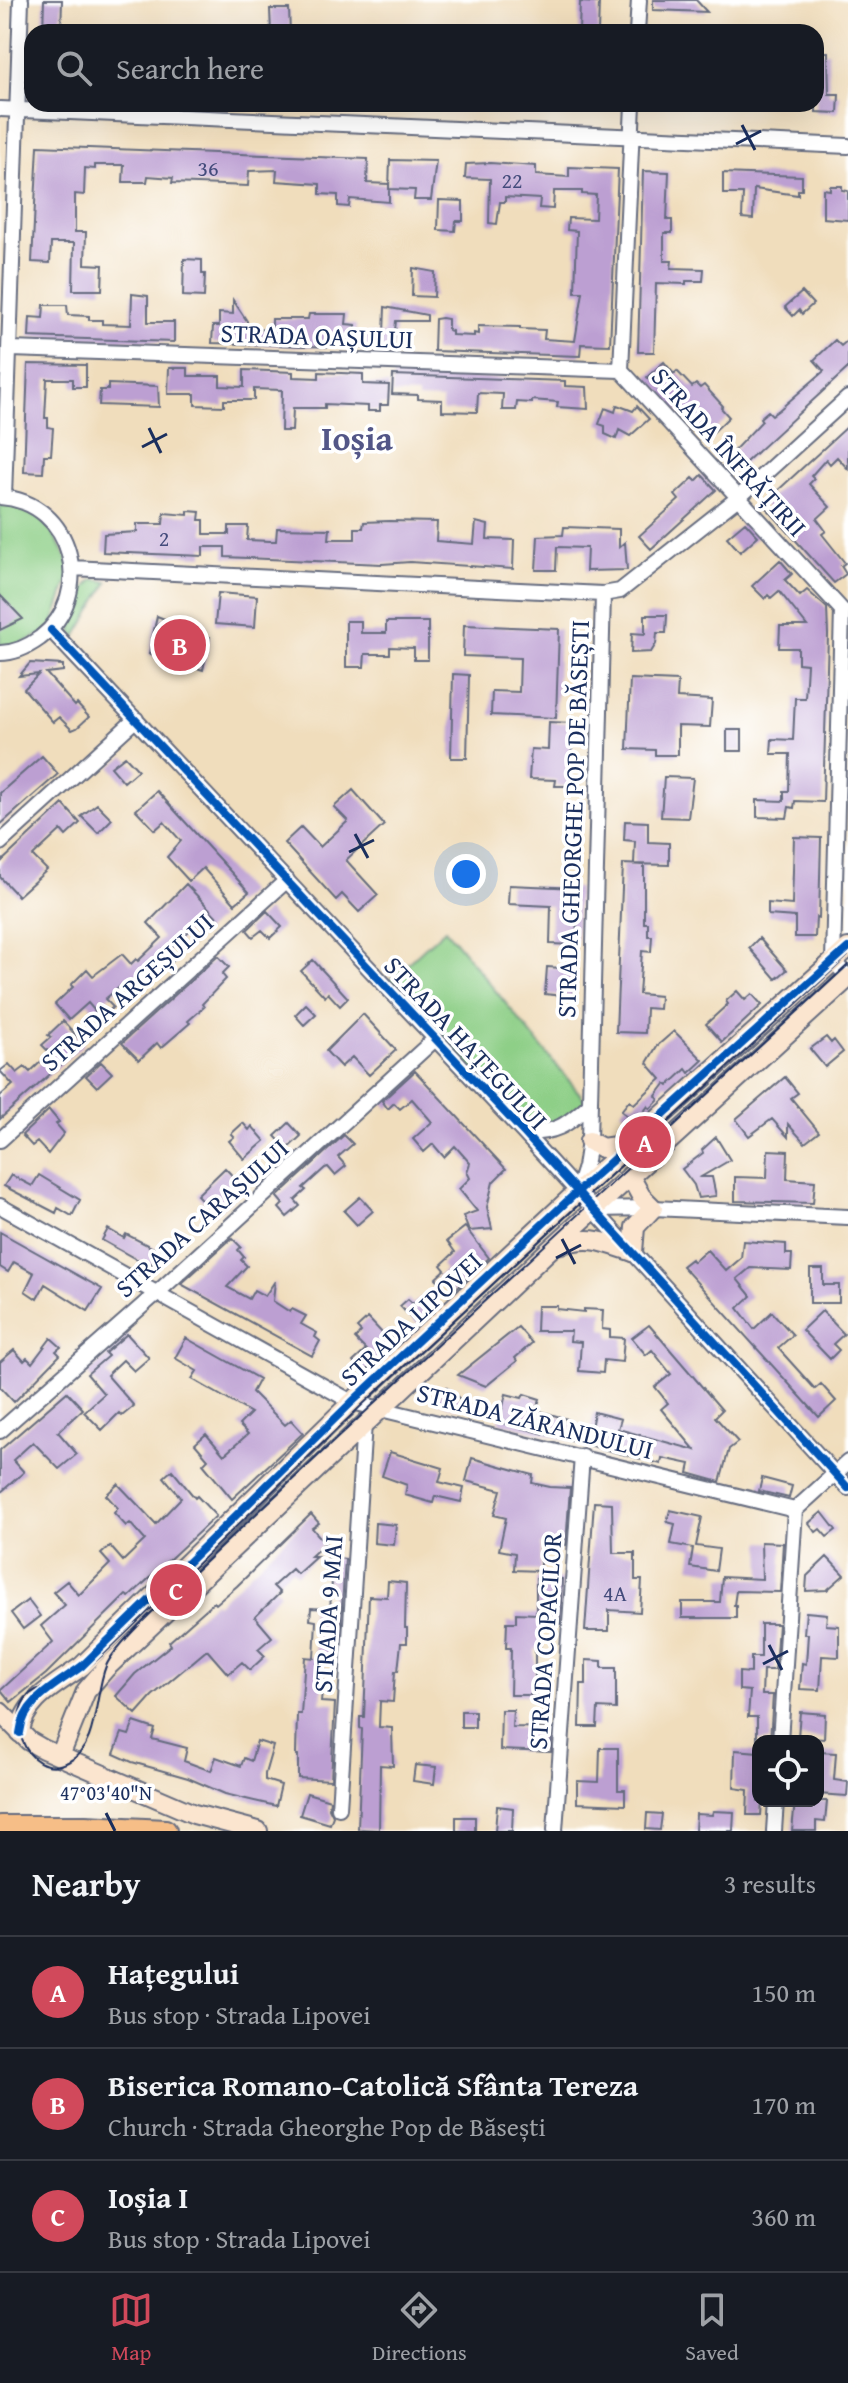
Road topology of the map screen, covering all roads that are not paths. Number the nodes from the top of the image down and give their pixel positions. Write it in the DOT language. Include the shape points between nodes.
graph roads {
  1 [pos="21,0"];
  2 [pos="639,0"];
  3 [pos="638,24"];
  4 [pos="0,109"];
  5 [pos="16,110"];
  6 [pos="24,110"];
  7 [pos="62,112"];
  8 [pos="633,112"];
  9 [pos="632,137"];
  10 [pos="848,146"];
  11 [pos="11,349"];
  12 [pos="621,370"];
  13 [pos="848,398"];
  14 [pos="2,497"];
  15 [pos="738,498"];
  16 [pos="72,568"];
  17 [pos="603,594"];
  18 [pos="845,610"];
  19 [pos="51,630"];
  20 [pos="0,653"];
  21 [pos="136,719"];
  22 [pos="0,843"];
  23 [pos="287,880"];
  24 [pos="848,948"];
  25 [pos="833,961"];
  26 [pos="848,978"];
  27 [pos="435,1039"];
  28 [pos="589,1105"];
  29 [pos="524,1133"];
  30 [pos="0,1140"];
  31 [pos="589,1141"];
  32 [pos="633,1143"];
  33 [pos="630,1176"];
  34 [pos="577,1192"];
  35 [pos="0,1206"];
  36 [pos="653,1208"];
  37 [pos="594,1209"];
  38 [pos="848,1217"];
  39 [pos="554,1245"];
  40 [pos="633,1252"];
  41 [pos="158,1292"];
  42 [pos="352,1402"];
  43 [pos="380,1409"];
  44 [pos="364,1423"];
  45 [pos="0,1431"];
  46 [pos="582,1456"];
  47 [pos="848,1462"];
  48 [pos="835,1474"];
  49 [pos="848,1488"];
  50 [pos="795,1510"];
  51 [pos="0,1712"];
  52 [pos="20,1733"];
  53 [pos="780,1735"];
  54 [pos="60,1756"];
  55 [pos="776,1807"];
  56 [pos="339,1808"];
  57 [pos="0,1827"];
  58 [pos="555,1830"];
  59 [pos="165,1831"];
  60 [pos="258,1831"];
  61 [pos="774,1831"];
  1 -- 5 [label="street"];
  2 -- 3 [label="street"];
  4 -- 5 [label="street"];
  5 -- 6 [label="street"];
  5 -- 11 [label="street"];
  7 -- 9 [label="street"];
  8 -- 9 [label="street, STRADA ÎNFRĂȚIRII"];
  9 -- 10 [label="street"];
  9 -- 12 [label="street, STRADA ÎNFRĂȚIRII"];
  11 -- 12 [label="street, STRADA OAȘULUI"];
  11 -- 14 [label="street"];
  12 -- 15 [label="street, STRADA ÎNFRĂȚIRII"];
  13 -- 15 [label="street"];
  14 -- 16 [label="street" via="42,513 67,547"];
  15 -- 17 [label="street" via="620,591"];
  15 -- 18 [label="street, STRADA ÎNFRĂȚIRII"];
  16 -- 17 [label="street, STRADA GHEORGHE POP DE BĂSEȘTI"];
  16 -- 19 [label="street" via="65,610"];
  17 -- 28 [label="street, STRADA GHEORGHE POP DE BĂSEȘTI"];
  18 -- 25 [label="street, STRADA ÎNFRĂȚIRII"];
  19 -- 20 [label="street" via="32,644"];
  19 -- 21 [label="street, STRADA HAȚEGULUI"];
  21 -- 22 [label="street"];
  21 -- 23 [label="street, STRADA HAȚEGULUI"];
  23 -- 27 [label="street, STRADA HAȚEGULUI"];
  23 -- 30 [label="street, STRADA ARGEȘULUI"];
  24 -- 25 [label="street, STRADA LIPOVEI"];
  25 -- 26 [label="street"];
  25 -- 32 [label="street, STRADA LIPOVEI"];
  26 -- 33 [label="street, STRADA LIPOVEI"];
  27 -- 29 [label="street, STRADA HAȚEGULUI"];
  27 -- 41 [label="street, STRADA CARAȘULUI"];
  28 -- 29 [label="street" via="553,1131"];
  28 -- 31 [label="street, STRADA GHEORGHE POP DE BĂSEȘTI"];
  29 -- 34 [label="street, STRADA HAȚEGULUI"];
  31 -- 32 [label="street" via="602,1148"];
  31 -- 34 [label="street, STRADA GHEORGHE POP DE BĂSEȘTI"];
  32 -- 34 [label="street, STRADA LIPOVEI"];
  33 -- 36 [label="street"];
  33 -- 37 [label="street, STRADA LIPOVEI"];
  34 -- 37 [label="street, STRADA HAȚEGULUI"];
  34 -- 42 [label="street, STRADA LIPOVEI"];
  35 -- 41 [label="street, STRADA ZĂRANDULUI"];
  36 -- 37 [label="street"];
  36 -- 38 [label="street"];
  36 -- 40 [label="street" via="635,1227"];
  37 -- 39 [label="street, STRADA LIPOVEI"];
  37 -- 40 [label="street, STRADA HAȚEGULUI"];
  39 -- 40 [label="street" via="597,1239"];
  39 -- 43 [label="street, STRADA LIPOVEI"];
  40 -- 48 [label="street, STRADA HAȚEGULUI"];
  41 -- 42 [label="street, STRADA ZĂRANDULUI"];
  41 -- 45 [label="street, STRADA CARAȘULUI"];
  42 -- 43 [label="street, STRADA ZĂRANDULUI"];
  42 -- 52 [label="street, STRADA LIPOVEI" via="82,1666 37,1699 25,1711"];
  43 -- 44 [label="street, STRADA LIPOVEI"];
  43 -- 46 [label="street, STRADA ZĂRANDULUI"];
  44 -- 54 [label="street, STRADA LIPOVEI" via="90,1684"];
  44 -- 56 [label="street, STRADA 9 MAI"];
  46 -- 50 [label="street, STRADA ZĂRANDULUI"];
  46 -- 58 [label="street, STRADA COPACILOR"];
  47 -- 48 [label="street"];
  48 -- 49 [label="street, STRADA HAȚEGULUI"];
  48 -- 50 [label="street"];
  50 -- 53 [label="street"];
  51 -- 52 [label="street"];
  52 -- 54 [label="street"];
  54 -- 60 [label="street" via="194,1814"];
  55 -- 61 [label="street"];
  57 -- 59 [label="main road"];
}
